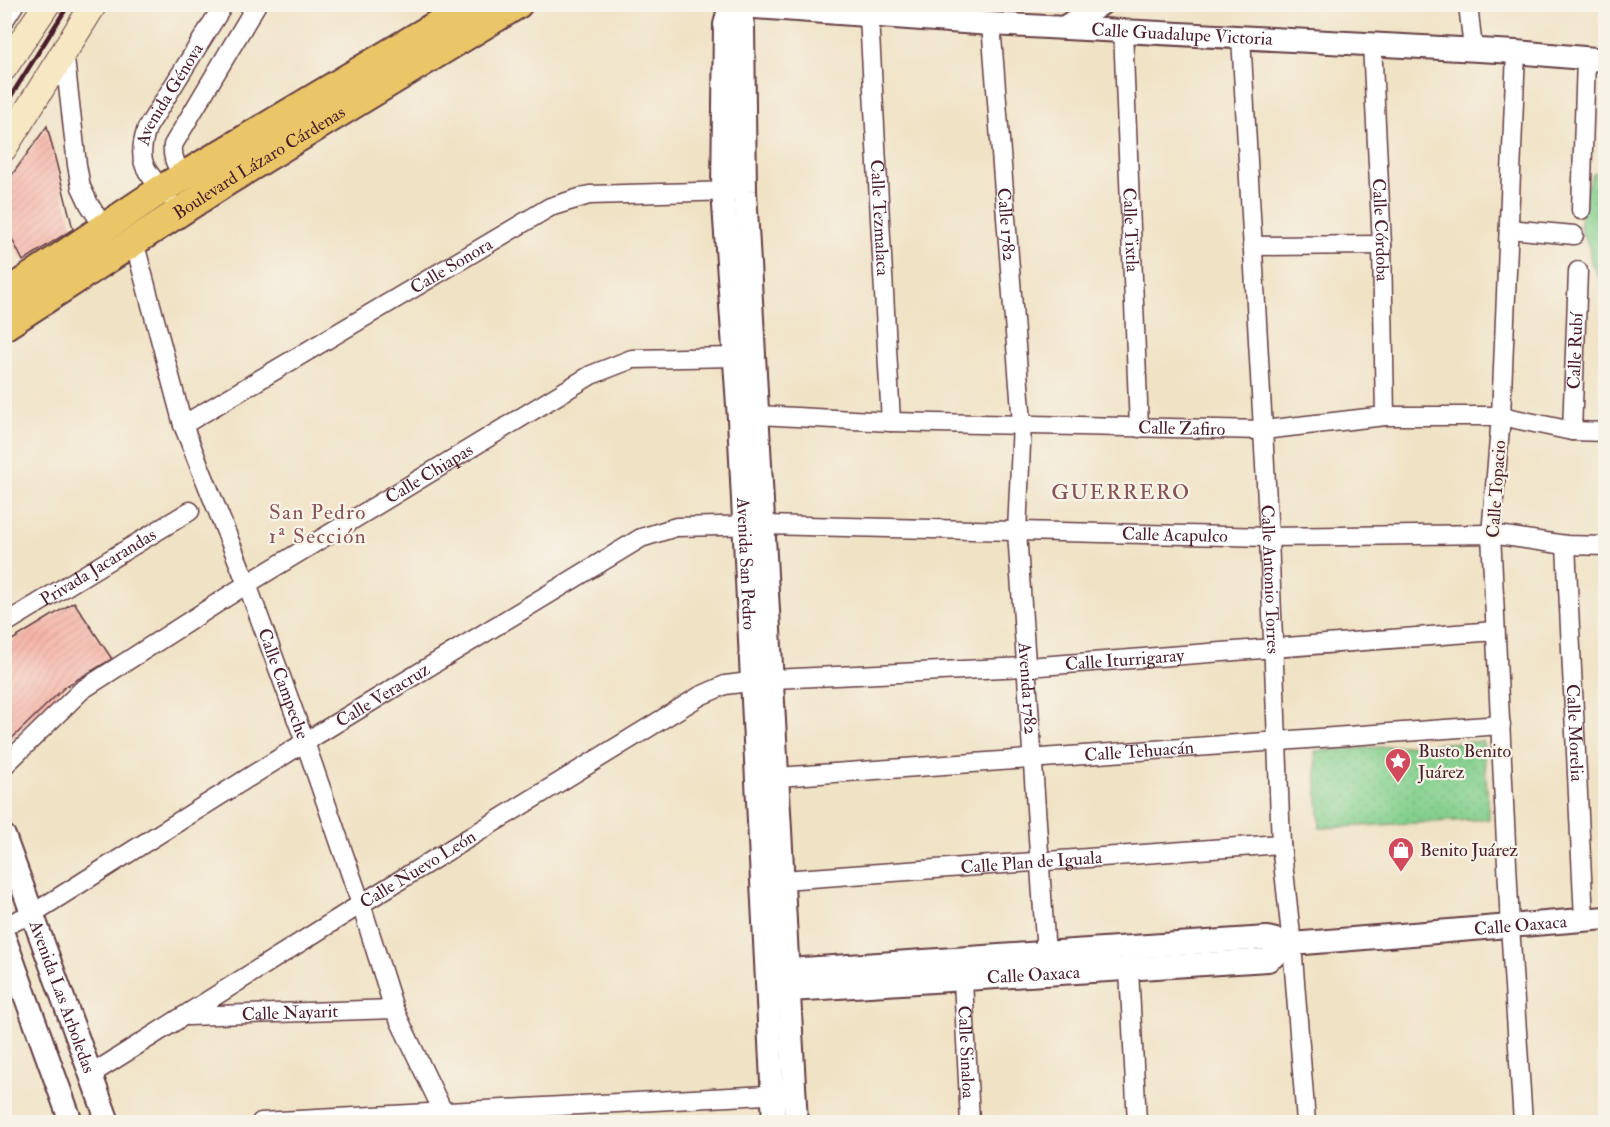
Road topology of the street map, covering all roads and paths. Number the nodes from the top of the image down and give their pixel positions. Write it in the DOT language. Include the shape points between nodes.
graph roads {
  1 [pos="20,4"];
  2 [pos="47,4"];
  3 [pos="94,4"];
  4 [pos="224,4"];
  5 [pos="257,4"];
  6 [pos="472,4"];
  7 [pos="518,4"];
  8 [pos="1101,4"];
  9 [pos="1468,4"];
  10 [pos="732,5"];
  11 [pos="768,6"];
  12 [pos="869,16"];
  13 [pos="992,24"];
  14 [pos="1065,27"];
  15 [pos="4,29"];
  16 [pos="1123,30"];
  17 [pos="1241,36"];
  18 [pos="1372,44"];
  19 [pos="1473,49"];
  20 [pos="64,50"];
  21 [pos="1516,52"];
  22 [pos="1596,60"];
  23 [pos="4,68"];
  24 [pos="4,148"];
  25 [pos="158,184"];
  26 [pos="734,191"];
  27 [pos="189,205"];
  28 [pos="1581,210"];
  29 [pos="104,228"];
  30 [pos="1509,230"];
  31 [pos="1574,235"];
  32 [pos="134,241"];
  33 [pos="1382,245"];
  34 [pos="1252,246"];
  35 [pos="1578,271"];
  36 [pos="8,284"];
  37 [pos="68,284"];
  38 [pos="4,326"];
  39 [pos="736,357"];
  40 [pos="758,416"];
  41 [pos="1385,416"];
  42 [pos="1501,416"];
  43 [pos="891,422"];
  44 [pos="1022,423"];
  45 [pos="183,425"];
  46 [pos="1139,428"];
  47 [pos="1263,430"];
  48 [pos="1572,431"];
  49 [pos="1605,432"];
  50 [pos="190,511"];
  51 [pos="754,526"];
  52 [pos="1017,532"];
  53 [pos="1491,534"];
  54 [pos="1269,537"];
  55 [pos="1566,545"];
  56 [pos="1605,546"];
  57 [pos="246,584"];
  58 [pos="4,624"];
  59 [pos="1495,631"];
  60 [pos="1273,648"];
  61 [pos="1027,667"];
  62 [pos="763,680"];
  63 [pos="1501,725"];
  64 [pos="305,742"];
  65 [pos="1277,742"];
  66 [pos="1032,759"];
  67 [pos="4,765"];
  68 [pos="778,777"];
  69 [pos="4,836"];
  70 [pos="1281,844"];
  71 [pos="1040,862"];
  72 [pos="783,880"];
  73 [pos="361,904"];
  74 [pos="32,914"];
  75 [pos="1595,919"];
  76 [pos="1510,926"];
  77 [pos="5,937"];
  78 [pos="1292,944"];
  79 [pos="1046,954"];
  80 [pos="1102,960"];
  81 [pos="1129,970"];
  82 [pos="963,980"];
  83 [pos="777,981"];
  84 [pos="394,1010"];
  85 [pos="186,1016"];
  86 [pos="90,1075"];
  87 [pos="783,1094"];
  88 [pos="446,1117"];
  89 [pos="71,1122"];
  90 [pos="108,1122"];
  91 [pos="261,1122"];
  92 [pos="774,1122"];
  93 [pos="796,1122"];
  94 [pos="970,1122"];
  95 [pos="1137,1122"];
  96 [pos="1306,1122"];
  97 [pos="1523,1122"];
  1 -- 15 [label="lane"];
  2 -- 23 [label="main road"];
  3 -- 20 [label="main road"];
  4 -- 25 [label="street, Avenida Génova" via="147,128 141,146"];
  5 -- 25 [label="street, Avenida Génova" via="173,145 176,166"];
  6 -- 25 [label="main road, Boulevard Lázaro Cárdenas"];
  7 -- 27 [label="main road, Boulevard Lázaro Cárdenas"];
  8 -- 14 [label="street"];
  9 -- 19 [label="street"];
  10 -- 11 [label="street, Calle Guadalupe Victoria"];
  10 -- 26 [label="street, Avenida San Pedro" via="725,25"];
  11 -- 12 [label="street, Calle Guadalupe Victoria"];
  12 -- 13 [label="street, Calle Guadalupe Victoria"];
  12 -- 43 [label="street, Calle Tezmalaca"];
  13 -- 14 [label="street, Calle Guadalupe Victoria"];
  13 -- 44 [label="street, Calle 1782"];
  14 -- 16 [label="street, Calle Guadalupe Victoria"];
  16 -- 17 [label="street, Calle Guadalupe Victoria"];
  16 -- 46 [label="street, Calle Tixtla"];
  17 -- 18 [label="street, Calle Guadalupe Victoria"];
  17 -- 34 [label="street, Calle Antonio Torres"];
  18 -- 19 [label="street, Calle Guadalupe Victoria"];
  18 -- 33 [label="street, Calle Córdoba"];
  19 -- 21 [label="street, Calle Guadalupe Victoria"];
  20 -- 24 [label="main road"];
  20 -- 29 [label="street" via="81,187"];
  21 -- 22 [label="street, Calle Guadalupe Victoria"];
  21 -- 30 [label="street, Calle Topacio"];
  22 -- 28 [label="street"];
  25 -- 27 [label="street, Avenida Génova" via="178,203"];
  25 -- 29 [label="main road, Boulevard Lázaro Cárdenas"];
  26 -- 39 [label="street, Avenida San Pedro"];
  26 -- 40 [label="street, Avenida San Pedro"];
  26 -- 45 [label="street, Calle Sonora" via="589,195 550,207"];
  27 -- 32 [label="main road, Boulevard Lázaro Cárdenas"];
  29 -- 36 [label="main road, Boulevard Lázaro Cárdenas"];
  29 -- 37 [label="main road" via="107,246"];
  30 -- 31 [label="street"];
  30 -- 42 [label="street, Calle Topacio"];
  32 -- 37 [label="main road, Boulevard Lázaro Cárdenas"];
  32 -- 45 [label="street, Calle Campeche"];
  33 -- 34 [label="street"];
  33 -- 41 [label="street, Calle Córdoba"];
  34 -- 47 [label="street, Calle Antonio Torres"];
  35 -- 48 [label="street, Calle Rubí"];
  37 -- 38 [label="main road, Boulevard Lázaro Cárdenas"];
  39 -- 51 [label="street, Avenida San Pedro"];
  39 -- 57 [label="street, Calle Chiapas" via="632,359 591,375"];
  40 -- 43 [label="street, Calle Zafiro"];
  40 -- 51 [label="street, Avenida San Pedro"];
  41 -- 42 [label="street, Calle Zafiro"];
  41 -- 47 [label="street, Calle Zafiro"];
  42 -- 48 [label="street, Calle Zafiro"];
  42 -- 53 [label="street, Calle Topacio"];
  43 -- 44 [label="street, Calle Zafiro"];
  44 -- 46 [label="street, Calle Zafiro"];
  44 -- 52 [label="street, Avenida 1782"];
  45 -- 57 [label="street, Calle Campeche"];
  46 -- 47 [label="street, Calle Zafiro"];
  47 -- 54 [label="street, Calle Antonio Torres"];
  48 -- 49 [label="street, Calle Zafiro"];
  50 -- 58 [label="street, Privada Jacarandas"];
  51 -- 52 [label="street, Calle Acapulco"];
  51 -- 62 [label="street, Avenida San Pedro"];
  51 -- 64 [label="street, Calle Veracruz" via="676,527 641,538"];
  52 -- 54 [label="street, Calle Acapulco"];
  52 -- 61 [label="street, Avenida 1782"];
  53 -- 54 [label="street, Calle Acapulco"];
  53 -- 55 [label="street, Calle Acapulco"];
  53 -- 59 [label="street, Calle Topacio"];
  54 -- 60 [label="street, Calle Antonio Torres"];
  55 -- 56 [label="street, Calle Acapulco"];
  55 -- 75 [label="street, Calle Morelia"];
  57 -- 64 [label="street, Calle Campeche"];
  57 -- 67 [label="street, Calle Chiapas" via="82,690"];
  59 -- 60 [label="street, Calle Iturrigaray"];
  59 -- 63 [label="street, Calle Topacio"];
  60 -- 61 [label="street, Calle Iturrigaray"];
  60 -- 65 [label="street, Calle Antonio Torres"];
  61 -- 62 [label="street, Calle Iturrigaray"];
  61 -- 66 [label="street, Avenida 1782"];
  62 -- 68 [label="street, Avenida San Pedro"];
  62 -- 73 [label="street, Calle Nuevo León" via="725,685 700,696"];
  62 -- 83 [label="street, Avenida San Pedro"];
  63 -- 65 [label="street, Calle Tehuacán"];
  63 -- 76 [label="street, Calle Topacio"];
  64 -- 73 [label="street, Calle Campeche"];
  64 -- 74 [label="street, Calle Veracruz"];
  65 -- 66 [label="street, Calle Tehuacán"];
  65 -- 70 [label="street, Calle Antonio Torres"];
  66 -- 68 [label="street, Calle Tehuacán"];
  66 -- 71 [label="street, Avenida 1782"];
  68 -- 72 [label="street, Avenida San Pedro"];
  69 -- 74 [label="street, Avenida Las Arboledas"];
  70 -- 71 [label="street, Calle Plan de Iguala"];
  70 -- 78 [label="street, Calle Antonio Torres"];
  71 -- 72 [label="street, Calle Plan de Iguala"];
  71 -- 79 [label="street, Avenida 1782"];
  72 -- 83 [label="street, Avenida San Pedro"];
  73 -- 84 [label="street, Calle Campeche"];
  73 -- 85 [label="street, Calle Nuevo León"];
  74 -- 77 [label="street, Calle Veracruz"];
  74 -- 86 [label="street, Avenida Las Arboledas"];
  75 -- 76 [label="street, Calle Oaxaca"];
  76 -- 78 [label="street, Calle Oaxaca"];
  76 -- 97 [label="street, Calle Topacio"];
  77 -- 89 [label="street, Avenida Las Arboledas"];
  78 -- 80 [label="street, Calle Oaxaca" via="1266,939"];
  78 -- 81 [label="street, Calle Oaxaca" via="1268,960"];
  78 -- 96 [label="street, Calle Antonio Torres"];
  79 -- 80 [label="street, Calle Oaxaca"];
  79 -- 83 [label="street, Calle Oaxaca"];
  80 -- 81 [label="street, Calle Oaxaca"];
  80 -- 82 [label="street, Calle Oaxaca"];
  81 -- 95 [label="street"];
  82 -- 83 [label="street, Calle Oaxaca"];
  82 -- 94 [label="street, Calle Sinaloa"];
  83 -- 87 [label="street, Avenida San Pedro"];
  84 -- 85 [label="street, Calle Nayarit"];
  84 -- 88 [label="street, Calle Campeche"];
  85 -- 86 [label="street, Calle Nuevo León"];
  86 -- 90 [label="street, Avenida Las Arboledas"];
  87 -- 88 [label="street"];
  87 -- 92 [label="street, Avenida San Pedro"];
  87 -- 93 [label="street, Avenida San Pedro"];
  88 -- 91 [label="street"];
}
